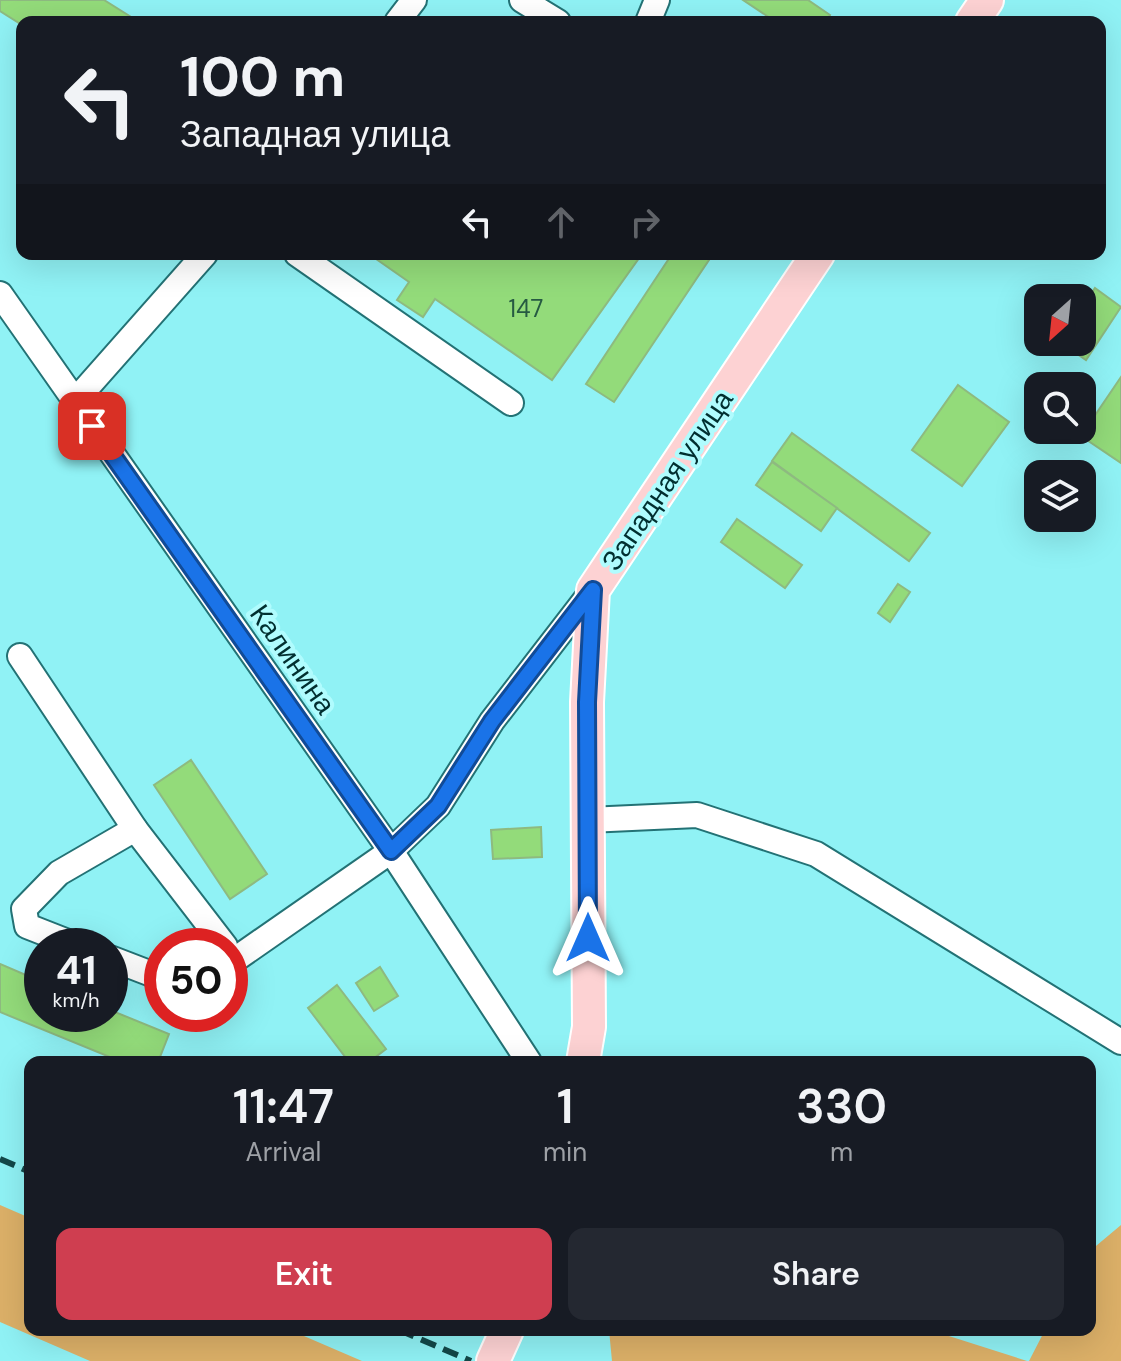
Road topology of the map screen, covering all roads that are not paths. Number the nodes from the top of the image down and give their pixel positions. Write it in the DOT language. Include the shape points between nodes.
graph roads {
  1 [pos="414,0"];
  2 [pos="522,0"];
  3 [pos="402,16"];
  4 [pos="548,16"];
  5 [pos="200,260"];
  6 [pos="306,260"];
  7 [pos="814,260"];
  8 [pos="0,294"];
  9 [pos="75,401"];
  10 [pos="511,403"];
  11 [pos="593,590"];
  12 [pos="20,656"];
  13 [pos="588,820"];
  14 [pos="135,829"];
  15 [pos="391,851"];
  16 [pos="32,928"];
  17 [pos="209,928"];
  18 [pos="248,944"];
  19 [pos="1121,1042"];
  20 [pos="525,1056"];
  21 [pos="584,1056"];
  22 [pos="504,1336"];
  23 [pos="493,1361"];
  1 -- 3 [label="street"];
  2 -- 4 [label="street"];
  5 -- 9 [label="street"];
  6 -- 10 [label="street"];
  7 -- 11 [label="main road, Западная улица"];
  8 -- 9 [label="street, Калинина"];
  9 -- 15 [label="street, Калинина"];
  11 -- 13 [label="main road"];
  11 -- 15 [label="street, Западная улица" via="492,721 438,806"];
  12 -- 14 [label="street"];
  13 -- 19 [label="street" via="697,815 816,854"];
  13 -- 21 [label="main road" via="589,1027"];
  14 -- 16 [label="street" via="59,873 24,909"];
  14 -- 17 [label="street"];
  15 -- 18 [label="street, Западная улица"];
  15 -- 20 [label="street, Калинина"];
  22 -- 23 [label="main road"];
}
